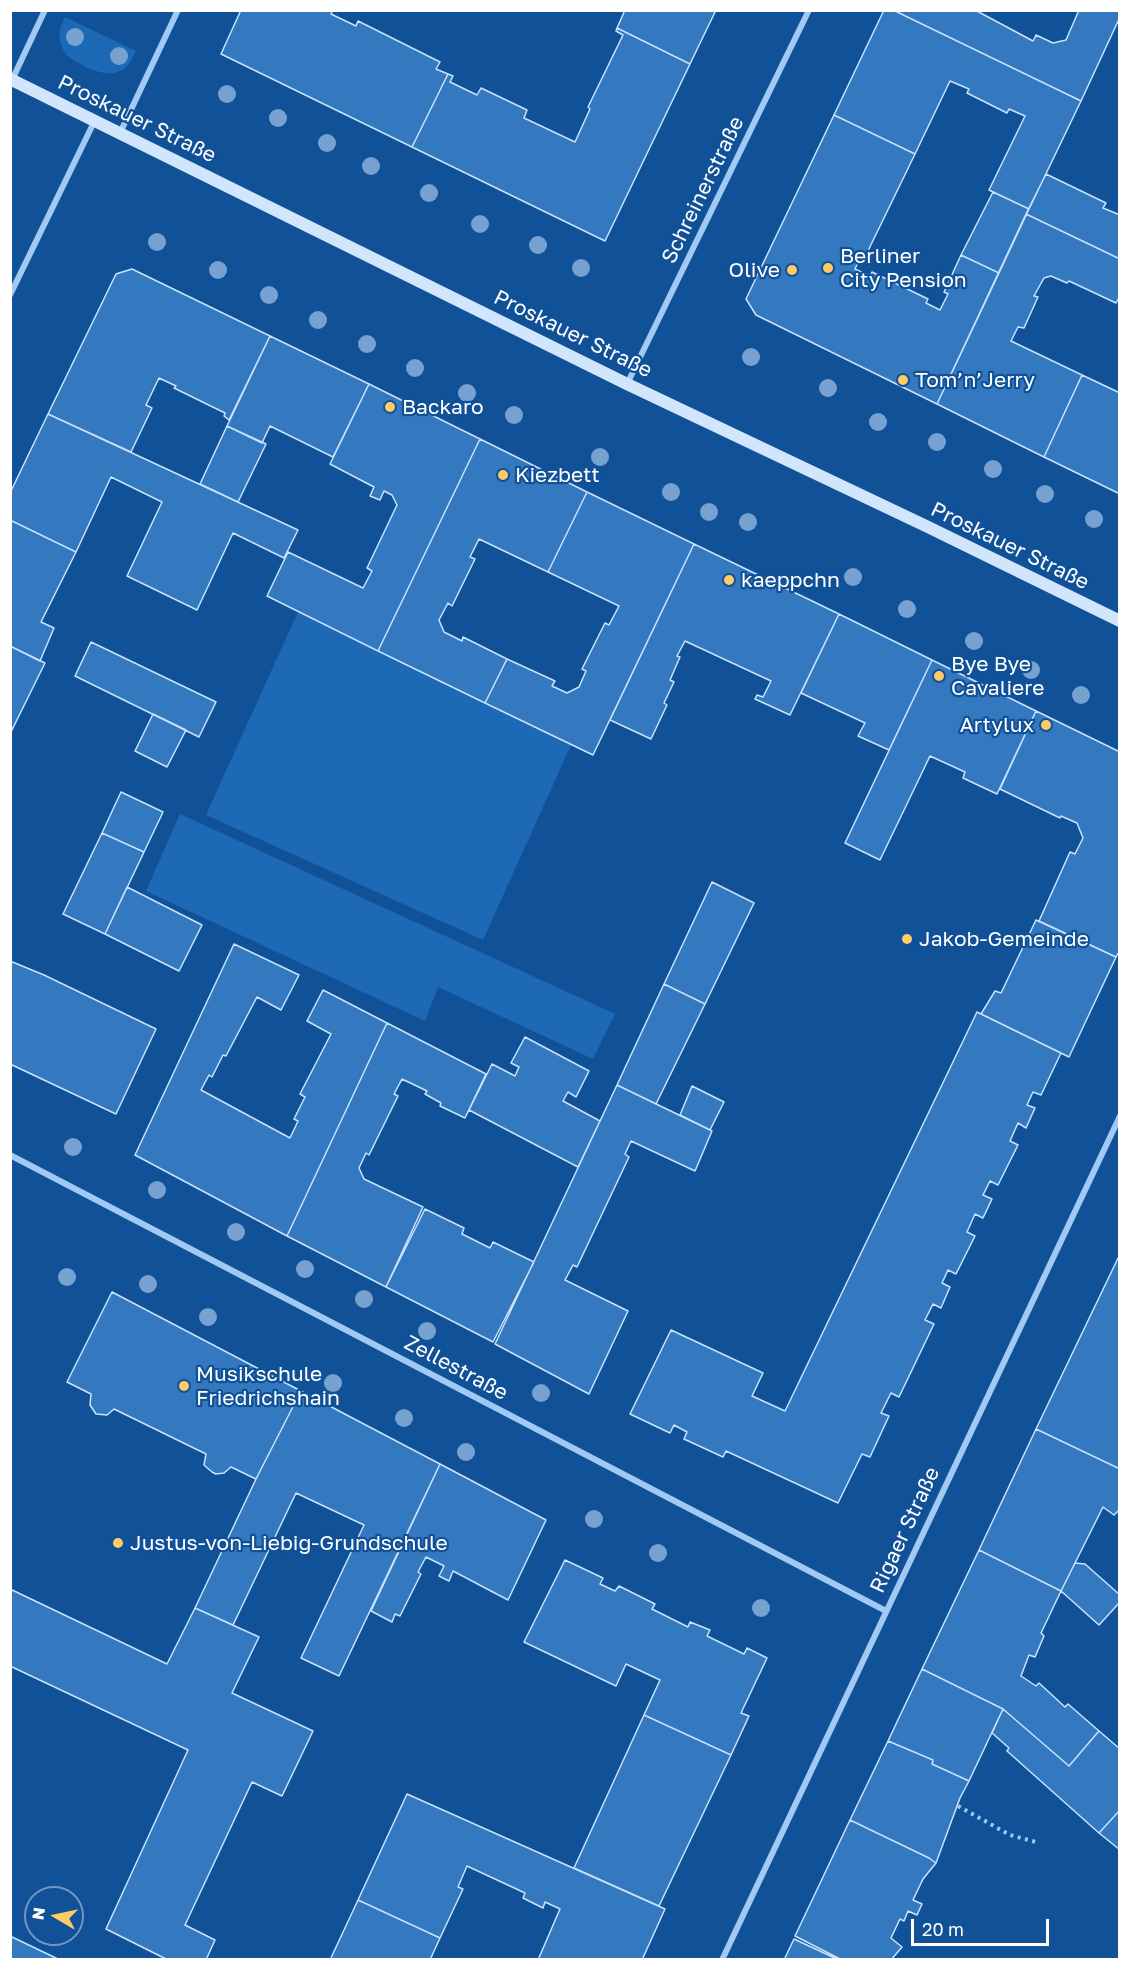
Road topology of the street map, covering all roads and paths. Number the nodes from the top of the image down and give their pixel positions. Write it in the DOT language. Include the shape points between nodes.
graph roads {
  1 [pos="45,10"];
  2 [pos="178,10"];
  3 [pos="809,10"];
  4 [pos="11,79"];
  5 [pos="95,120"];
  6 [pos="120,133"];
  7 [pos="10,295"];
  8 [pos="627,384"];
  9 [pos="1119,621"];
  10 [pos="1119,1116"];
  11 [pos="10,1155"];
  12 [pos="886,1611"];
  13 [pos="958,1806"];
  14 [pos="1036,1842"];
  15 [pos="722,1959"];
  1 -- 4 [label="street"];
  2 -- 6 [label="street"];
  3 -- 8 [label="street, Schreinerstraße"];
  4 -- 5 [label="street, Proskauer Straße"];
  5 -- 6 [label="street, Proskauer Straße"];
  5 -- 7 [label="street"];
  6 -- 8 [label="street, Proskauer Straße"];
  8 -- 9 [label="street, Proskauer Straße"];
  10 -- 12 [label="street, Rigaer Straße"];
  11 -- 12 [label="street, Zellestraße"];
  12 -- 15 [label="street, Rigaer Straße"];
  13 -- 14 [label="path" via="1010,1835"];
}
